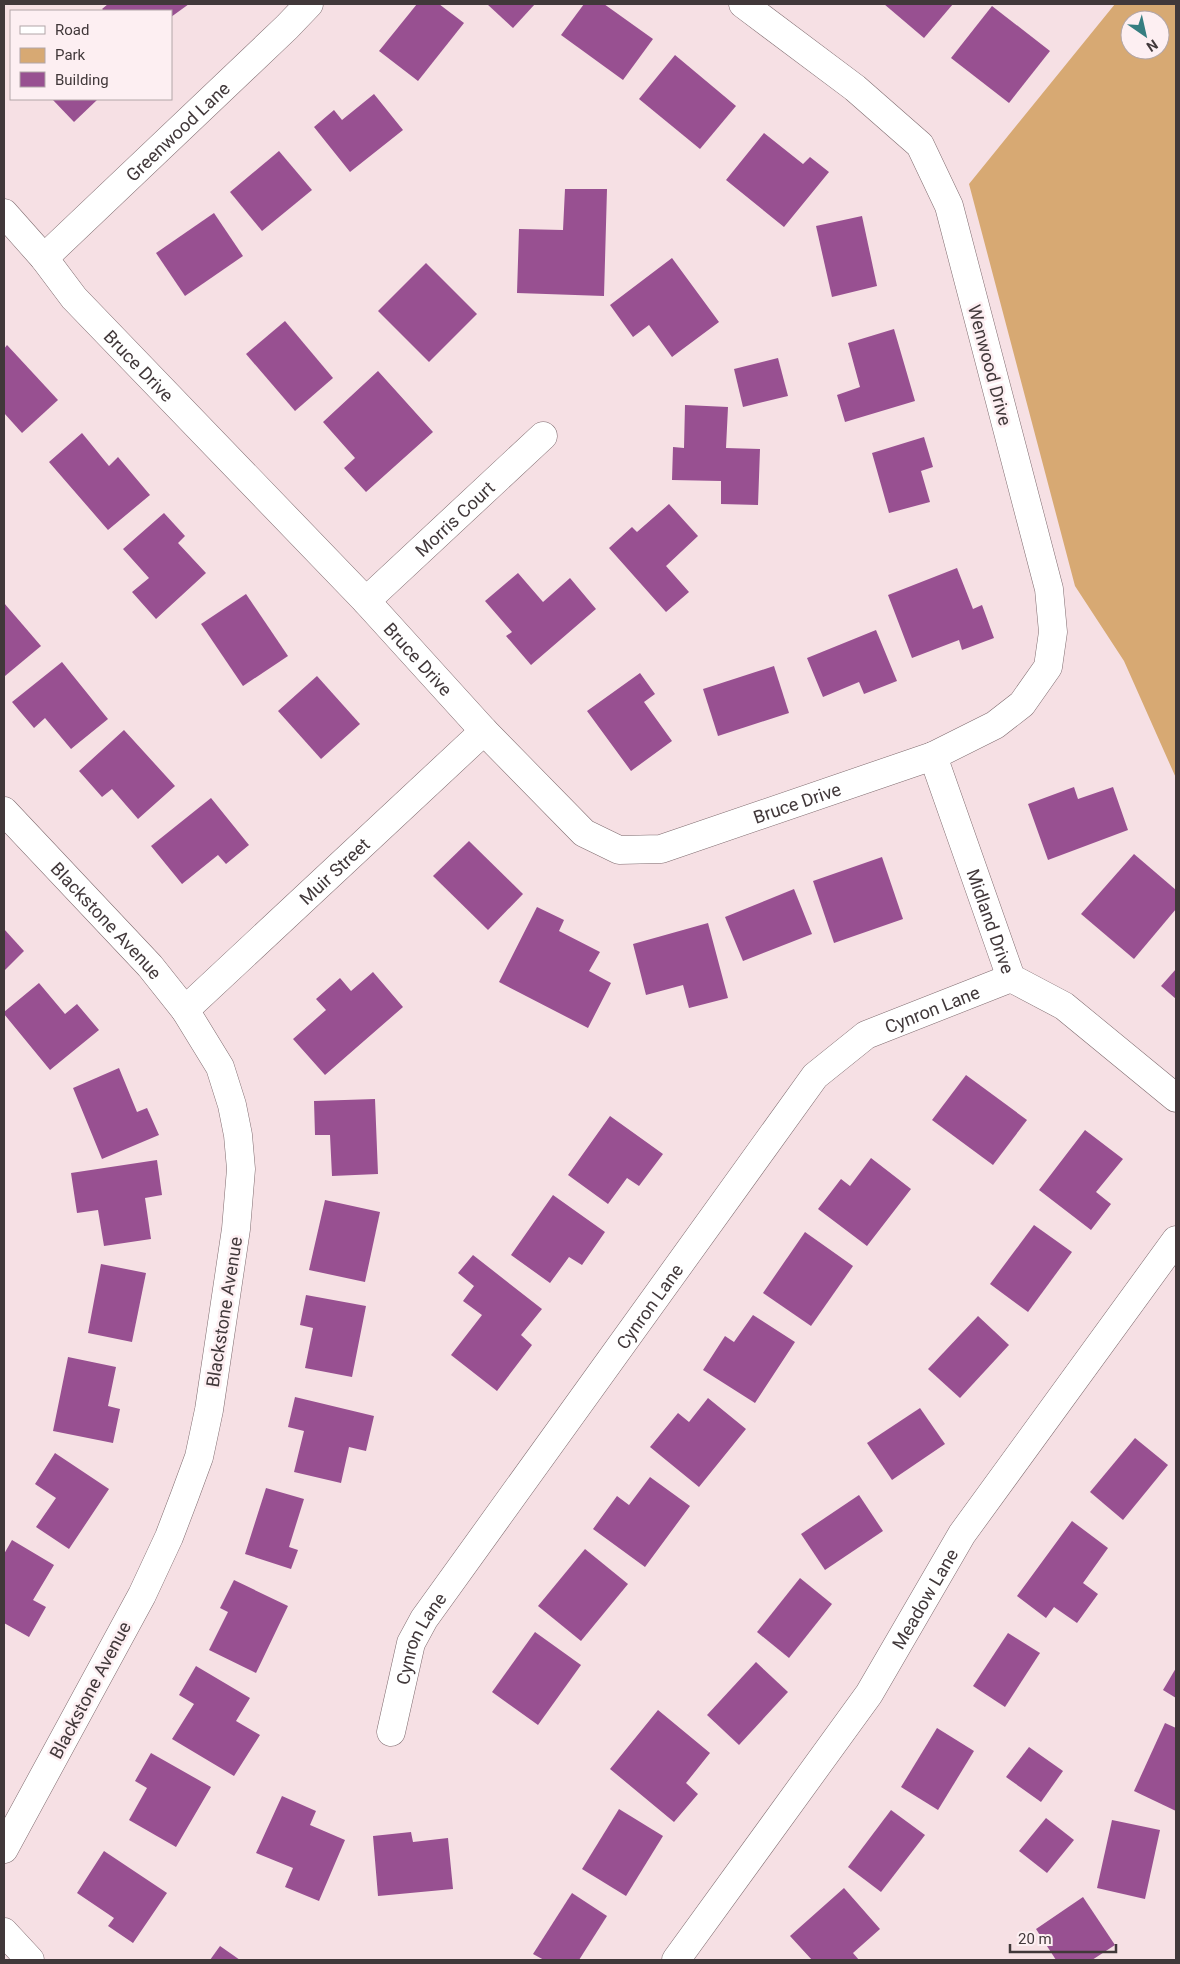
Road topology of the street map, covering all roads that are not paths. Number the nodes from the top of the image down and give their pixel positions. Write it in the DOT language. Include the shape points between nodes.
graph roads {
  1 [pos="309,4"];
  2 [pos="742,4"];
  3 [pos="4,213"];
  4 [pos="44,258"];
  5 [pos="543,436"];
  6 [pos="366,600"];
  7 [pos="484,731"];
  8 [pos="933,756"];
  9 [pos="4,811"];
  10 [pos="1011,978"];
  11 [pos="185,1010"];
  12 [pos="1176,1098"];
  13 [pos="1176,1240"];
  14 [pos="390,1732"];
  15 [pos="4,1849"];
  16 [pos="4,1932"];
  17 [pos="30,1960"];
  18 [pos="676,1960"];
  1 -- 4 [label="street, Greenwood Lane"];
  2 -- 8 [label="street, Wenwood Drive" via="855,88 920,145 949,206 1049,588 1053,632 1048,667 1022,704 995,725"];
  3 -- 4 [label="street, Bruce Drive"];
  4 -- 6 [label="street, Bruce Drive" via="74,298"];
  5 -- 6 [label="street, Morris Court"];
  6 -- 7 [label="street, Bruce Drive"];
  7 -- 8 [label="street, Bruce Drive" via="584,833 618,850 661,849"];
  7 -- 11 [label="street, Muir Street"];
  8 -- 10 [label="street, Midland Drive"];
  9 -- 11 [label="street, Blackstone Avenue" via="150,966"];
  10 -- 12 [label="street, Midland Drive" via="1064,1006"];
  10 -- 14 [label="street, Cynron Lane" via="866,1035 815,1076 424,1619 411,1643"];
  11 -- 15 [label="street, Blackstone Avenue" via="220,1067 232,1104 240,1169 235,1238 199,1457 169,1537 142,1595"];
  13 -- 18 [label="street, Meadow Lane" via="962,1534 869,1694"];
  16 -- 17 [label="street"];
}
